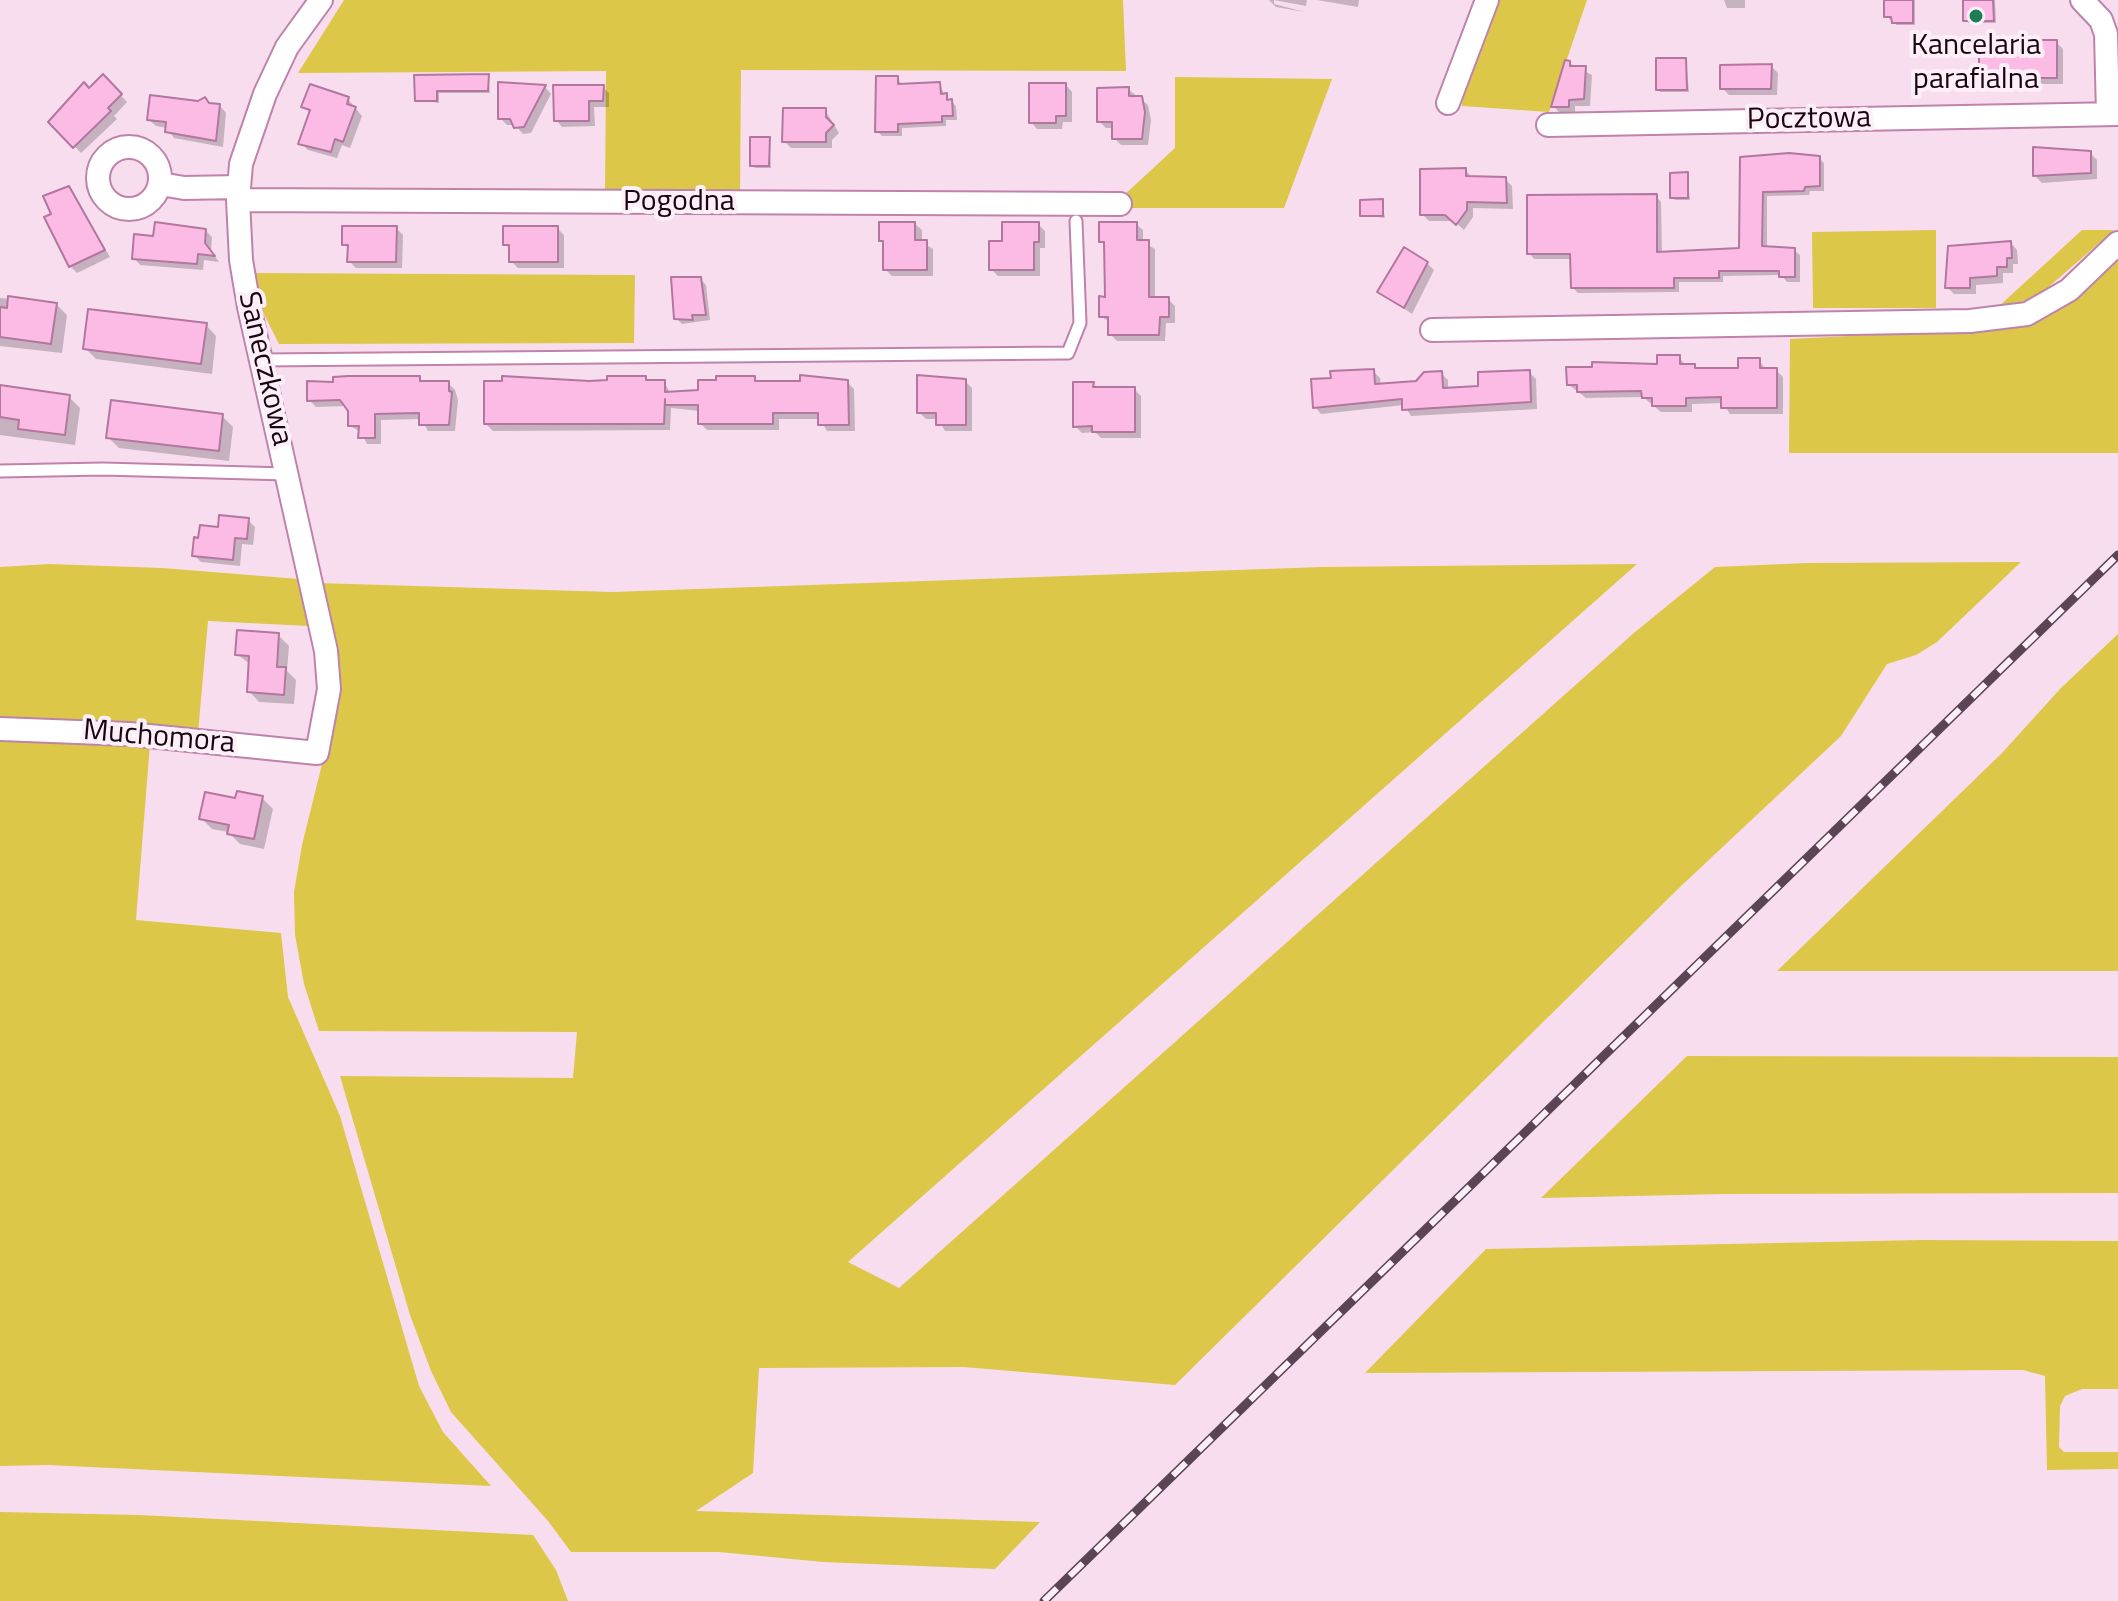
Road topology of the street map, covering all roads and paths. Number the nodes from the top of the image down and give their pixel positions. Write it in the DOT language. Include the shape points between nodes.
graph roads {
  1 [pos="321,0"];
  2 [pos="1487,0"];
  3 [pos="2082,0"];
  4 [pos="1448,103"];
  5 [pos="2113,114"];
  6 [pos="1548,125"];
  7 [pos="161,184"];
  8 [pos="238,193"];
  9 [pos="1120,204"];
  10 [pos="1076,221"];
  11 [pos="2118,243"];
  12 [pos="1432,330"];
  13 [pos="262,360"];
  14 [pos="0,471"];
  15 [pos="288,474"];
  16 [pos="0,729"];
  17 [pos="317,753"];
  1 -- 8 [label="street, Saneczkowa" via="287,47 265,94 241,164"];
  2 -- 4 [label="street"];
  3 -- 5 [label="street" via="2106,34"];
  5 -- 6 [label="street, Pocztowa"];
  7 -- 8 [label="street, Pogodna"];
  8 -- 9 [label="street, Pogodna"];
  8 -- 13 [label="street, Saneczkowa" via="241,260"];
  10 -- 13 [label="lane" via="1080,323 1068,353"];
  11 -- 12 [label="street" via="2069,290 2027,314 1970,321"];
  13 -- 15 [label="street, Saneczkowa"];
  14 -- 15 [label="lane"];
  15 -- 17 [label="street, Saneczkowa" via="326,651 329,689"];
  16 -- 17 [label="street, Muchomora" via="129,734"];
}
